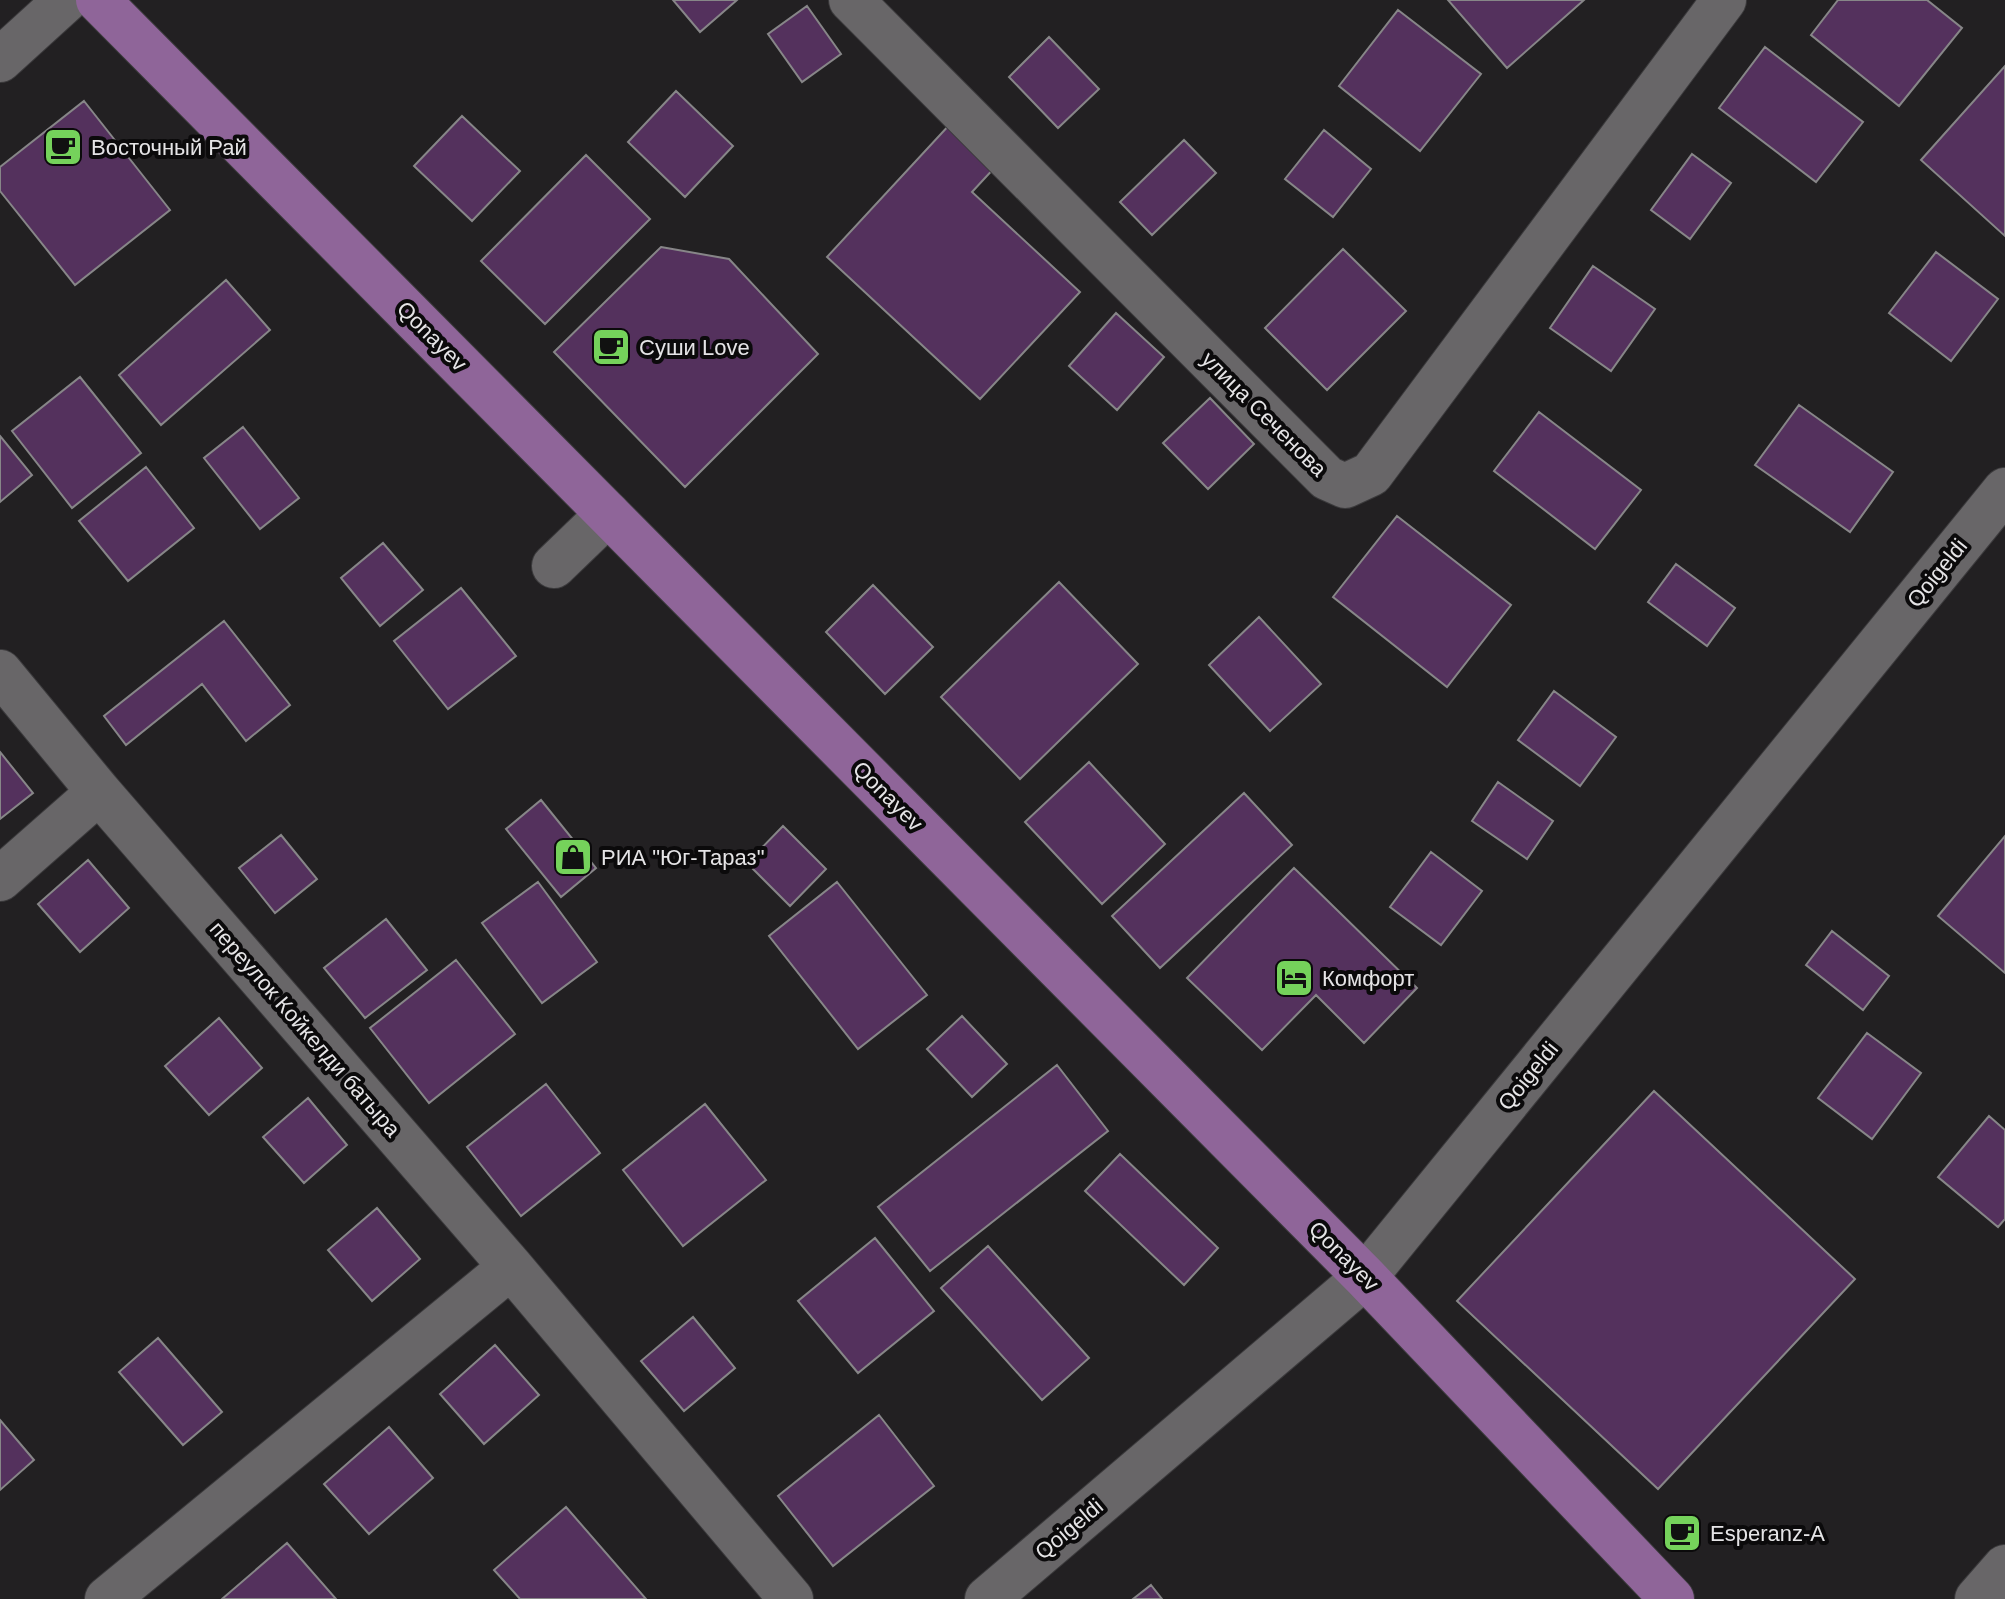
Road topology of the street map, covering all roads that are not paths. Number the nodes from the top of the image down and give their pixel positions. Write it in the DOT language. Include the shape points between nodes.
graph roads {
  1 [pos="66,0"];
  2 [pos="98,0"];
  3 [pos="851,0"];
  4 [pos="1724,0"];
  5 [pos="0,60"];
  6 [pos="2005,490"];
  7 [pos="608,514"];
  8 [pos="554,566"];
  9 [pos="0,672"];
  10 [pos="99,792"];
  11 [pos="0,879"];
  12 [pos="511,1267"];
  13 [pos="1365,1277"];
  14 [pos="2005,1567"];
  15 [pos="107,1599"];
  16 [pos="791,1599"];
  17 [pos="987,1599"];
  18 [pos="1672,1599"];
  19 [pos="1977,1599"];
  1 -- 5 [label="street"];
  2 -- 7 [label="main road, Qonayev"];
  3 -- 4 [label="street, улица Сеченова" via="1327,478 1345,486 1371,474"];
  6 -- 13 [label="street, Qoigeldi"];
  7 -- 8 [label="street"];
  7 -- 13 [label="main road, Qonayev"];
  9 -- 10 [label="street, переулок Койкелди батыра"];
  10 -- 11 [label="street"];
  10 -- 12 [label="street, переулок Койкелди батыра"];
  12 -- 15 [label="street"];
  12 -- 16 [label="street, переулок Койкелди батыра"];
  13 -- 17 [label="street, Qoigeldi"];
  13 -- 18 [label="main road, Qonayev"];
  14 -- 19 [label="street"];
}
